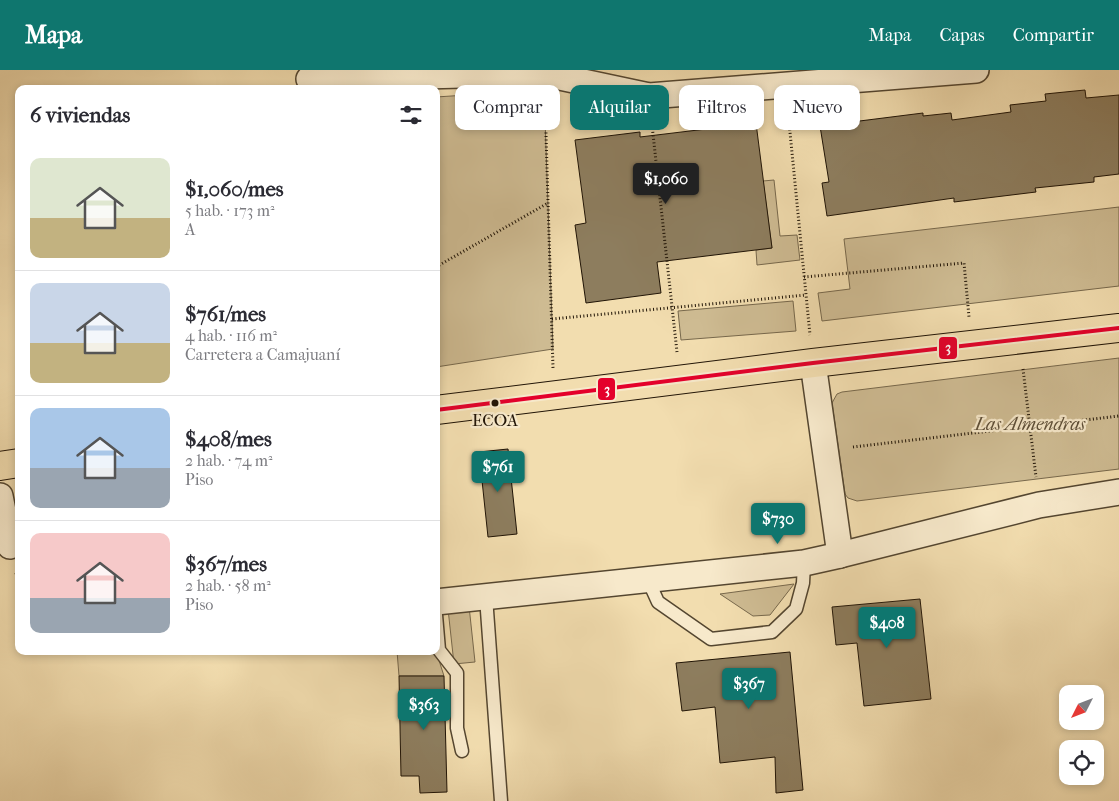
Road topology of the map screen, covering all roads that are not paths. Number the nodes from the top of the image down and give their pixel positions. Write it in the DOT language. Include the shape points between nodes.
graph roads {
  1 [pos="976,70"];
  2 [pos="309,79"];
  3 [pos="1119,328"];
  4 [pos="813,363"];
  5 [pos="440,410"];
  6 [pos="15,464"];
  7 [pos="0,466"];
  8 [pos="1119,492"];
  9 [pos="0,496"];
  10 [pos="10,546"];
  11 [pos="840,555"];
  12 [pos="804,563"];
  13 [pos="648,580"];
  14 [pos="486,597"];
  15 [pos="440,602"];
  16 [pos="440,651"];
  17 [pos="462,751"];
  18 [pos="501,801"];
  1 -- 2 [label="street" via="649,96 544,74"];
  3 -- 4 [label="main road"];
  4 -- 5 [label="main road"];
  4 -- 11 [label="street"];
  6 -- 7 [label="main road"];
  8 -- 11 [label="street" via="1039,504"];
  9 -- 10 [label="street"];
  11 -- 12 [label="street"];
  12 -- 13 [label="street"];
  12 -- 13 [label="lane" via="796,609 772,632 711,639 658,602"];
  13 -- 14 [label="street"];
  14 -- 15 [label="street"];
  14 -- 18 [label="lane"];
  16 -- 17 [label="lane" via="456,673 457,728"];
}
